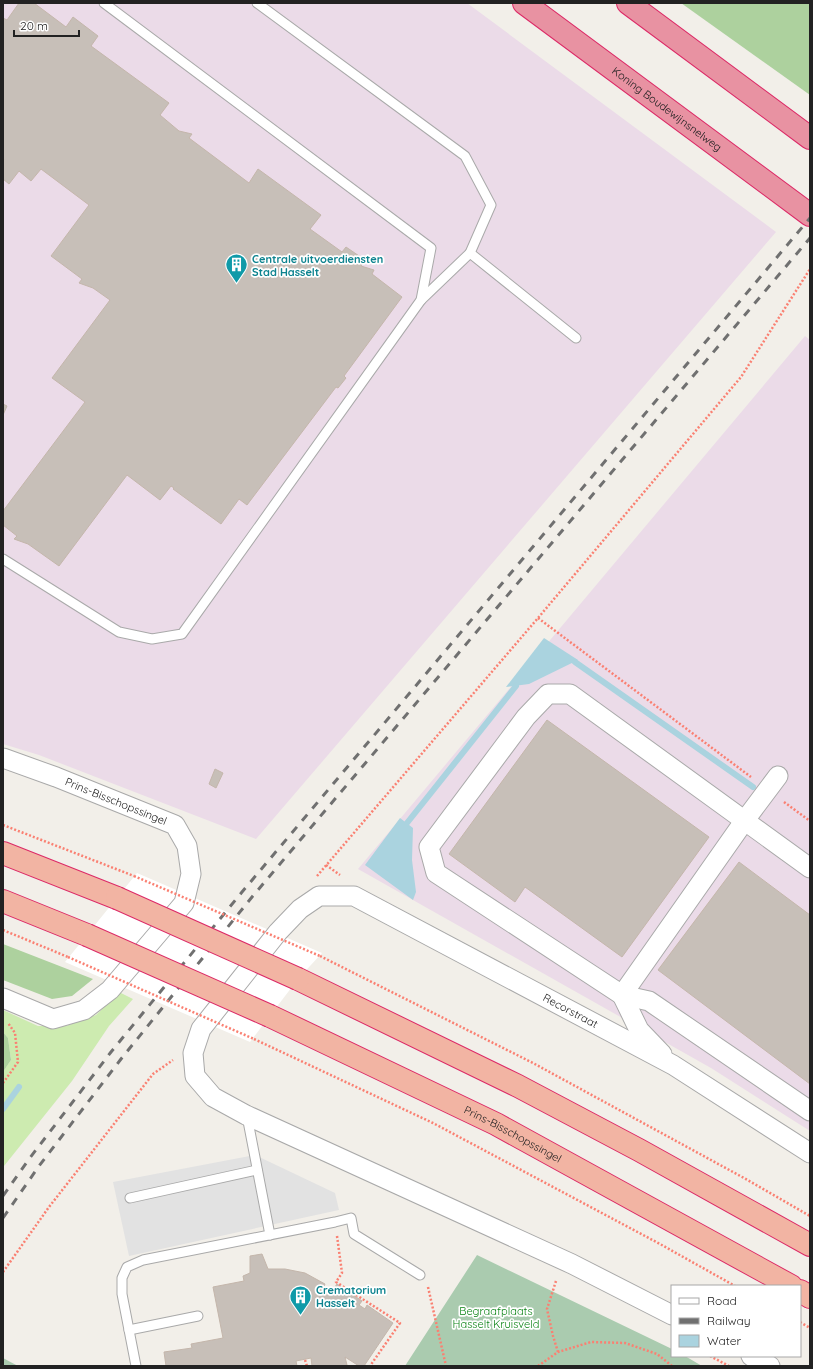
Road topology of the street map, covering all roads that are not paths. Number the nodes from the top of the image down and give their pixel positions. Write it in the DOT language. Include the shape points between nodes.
graph roads {
  1 [pos="104,3"];
  2 [pos="256,3"];
  3 [pos="524,3"];
  4 [pos="628,3"];
  5 [pos="810,138"];
  6 [pos="810,215"];
  7 [pos="470,253"];
  8 [pos="421,300"];
  9 [pos="576,338"];
  10 [pos="3,559"];
  11 [pos="3,758"];
  12 [pos="773,783"];
  13 [pos="745,820"];
  14 [pos="3,853"];
  15 [pos="810,868"];
  16 [pos="3,901"];
  17 [pos="622,995"];
  18 [pos="3,998"];
  19 [pos="673,1065"];
  20 [pos="810,1111"];
  21 [pos="246,1115"];
  22 [pos="810,1153"];
  23 [pos="257,1170"];
  24 [pos="130,1198"];
  25 [pos="270,1235"];
  26 [pos="810,1245"];
  27 [pos="420,1275"];
  28 [pos="789,1285"];
  29 [pos="801,1292"];
  30 [pos="810,1297"];
  31 [pos="671,1314"];
  32 [pos="198,1316"];
  33 [pos="129,1330"];
  34 [pos="753,1357"];
  35 [pos="136,1366"];
  36 [pos="770,1366"];
  1 -- 8 [label="lane" via="431,248"];
  2 -- 7 [label="lane" via="465,156 491,205"];
  3 -- 6 [label="highway, Koning Boudewijnsnelweg"];
  4 -- 5 [label="highway"];
  7 -- 8 [label="lane"];
  7 -- 9 [label="lane"];
  8 -- 10 [label="lane" via="182,634 152,639 119,632"];
  11 -- 18 [label="street, Prins-Bisschopssingel" via="175,825 187,846 192,874 184,903 110,990 84,1010 53,1019"];
  12 -- 13 [label="street"];
  13 -- 15 [label="street"];
  13 -- 17 [label="street"];
  13 -- 17 [label="street" via="570,694 548,694 526,717 429,847 436,873"];
  14 -- 26 [label="highway, bridge" via="117,898 298,979 518,1086"];
  16 -- 28 [label="highway, Prins-Bisschopssingel, bridge" via="87,935 270,1016 496,1124"];
  17 -- 19 [label="street" via="638,1030"];
  17 -- 20 [label="street" via="649,1001"];
  19 -- 21 [label="street, Recorstraat" via="354,896 316,888 200,1029 193,1053 194,1076 212,1097"];
  19 -- 22 [label="street, Recorstraat"];
  21 -- 23 [label="lane"];
  21 -- 31 [label="street" via="572,1264"];
  23 -- 24 [label="lane"];
  23 -- 25 [label="lane"];
  25 -- 27 [label="lane" via="351,1218 354,1234"];
  25 -- 33 [label="lane" via="143,1260 127,1267 122,1278 122,1294"];
  29 -- 30 [label="highway"];
  32 -- 33 [label="lane"];
  33 -- 35 [label="lane"];
  34 -- 36 [label="street"];
}
